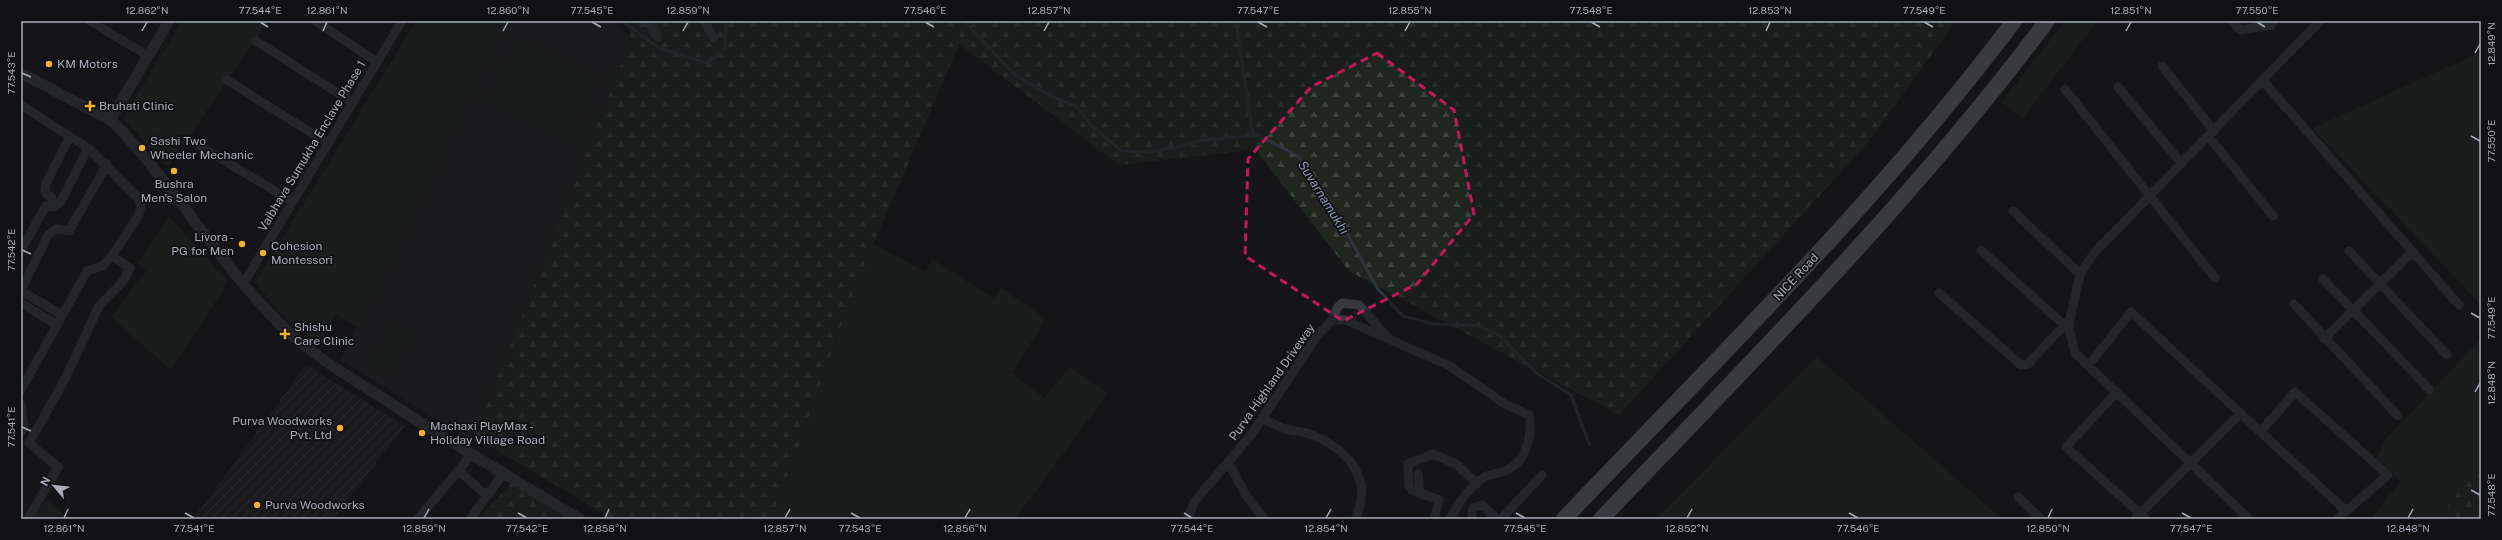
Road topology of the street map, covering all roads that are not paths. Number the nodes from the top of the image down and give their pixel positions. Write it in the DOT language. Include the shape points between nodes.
graph roads {
  1 [pos="90,21"];
  2 [pos="169,21"];
  3 [pos="315,21"];
  4 [pos="402,21"];
  5 [pos="648,21"];
  6 [pos="704,21"];
  7 [pos="2014,21"];
  8 [pos="2047,21"];
  9 [pos="2233,21"];
  10 [pos="2274,21"];
  11 [pos="2320,21"];
  12 [pos="658,37"];
  13 [pos="714,38"];
  14 [pos="256,41"];
  15 [pos="148,56"];
  16 [pos="377,62"];
  17 [pos="2162,66"];
  18 [pos="21,73"];
  19 [pos="227,80"];
  20 [pos="2262,81"];
  21 [pos="2118,87"];
  22 [pos="2065,89"];
  23 [pos="352,102"];
  24 [pos="21,105"];
  25 [pos="110,120"];
  26 [pos="2211,134"];
  27 [pos="70,136"];
  28 [pos="327,143"];
  29 [pos="197,144"];
  30 [pos="88,148"];
  31 [pos="106,164"];
  32 [pos="2182,164"];
  33 [pos="2149,194"];
  34 [pos="291,201"];
  35 [pos="54,207"];
  36 [pos="2013,211"];
  37 [pos="2273,216"];
  38 [pos="21,250"];
  39 [pos="1981,250"];
  40 [pos="2349,251"];
  41 [pos="2412,252"];
  42 [pos="112,256"];
  43 [pos="2080,274"];
  44 [pos="2215,278"];
  45 [pos="2323,279"];
  46 [pos="243,284"];
  47 [pos="2379,284"];
  48 [pos="21,291"];
  49 [pos="1939,292"];
  50 [pos="21,303"];
  51 [pos="2294,304"];
  52 [pos="2459,305"];
  53 [pos="2354,310"];
  54 [pos="62,315"];
  55 [pos="1332,320"];
  56 [pos="2067,322"];
  57 [pos="57,325"];
  58 [pos="2324,339"];
  59 [pos="1391,341"];
  60 [pos="2447,355"];
  61 [pos="2088,366"];
  62 [pos="21,390"];
  63 [pos="2430,390"];
  64 [pos="2117,392"];
  65 [pos="21,404"];
  66 [pos="2241,413"];
  67 [pos="2398,416"];
  68 [pos="1263,418"];
  69 [pos="2261,431"];
  70 [pos="21,432"];
  71 [pos="472,454"];
  72 [pos="1228,462"];
  73 [pos="2192,463"];
  74 [pos="459,471"];
  75 [pos="503,474"];
  76 [pos="1418,474"];
  77 [pos="1542,474"];
  78 [pos="1477,484"];
  79 [pos="1420,494"];
  80 [pos="487,496"];
  81 [pos="2018,497"];
  82 [pos="1462,498"];
  83 [pos="1473,508"];
  84 [pos="2346,512"];
  85 [pos="2140,517"];
  86 [pos="28,519"];
  87 [pos="418,519"];
  88 [pos="470,519"];
  89 [pos="580,519"];
  90 [pos="1188,519"];
  91 [pos="1264,519"];
  92 [pos="1355,519"];
  93 [pos="1434,519"];
  94 [pos="1450,519"];
  95 [pos="1471,519"];
  96 [pos="1497,519"];
  97 [pos="1501,519"];
  98 [pos="1564,519"];
  99 [pos="1601,519"];
  100 [pos="2041,519"];
  101 [pos="2249,519"];
  102 [pos="2337,519"];
  1 -- 15 [label="street"];
  2 -- 15 [label="street"];
  3 -- 16 [label="street"];
  4 -- 16 [label="street, Vaibhava Sumukha Enclave Phase 1"];
  5 -- 12 [label="street"];
  6 -- 13 [label="street"];
  7 -- 98 [label="highway, NICE Road" via="1864,204"];
  8 -- 99 [label="highway" via="1968,122 1887,218"];
  9 -- 10 [label="street" via="2240,30 2271,25"];
  11 -- 20 [label="street"];
  14 -- 23 [label="street"];
  15 -- 25 [label="street"];
  16 -- 23 [label="street, Vaibhava Sumukha Enclave Phase 1"];
  17 -- 26 [label="street"];
  18 -- 25 [label="street"];
  19 -- 28 [label="street"];
  20 -- 26 [label="street"];
  20 -- 41 [label="street"];
  21 -- 32 [label="street"];
  22 -- 33 [label="street"];
  23 -- 28 [label="street, Vaibhava Sumukha Enclave Phase 1"];
  24 -- 27 [label="street"];
  25 -- 46 [label="street" via="129,139"];
  26 -- 32 [label="street"];
  26 -- 37 [label="street"];
  27 -- 30 [label="street"];
  27 -- 35 [label="street" via="46,183 45,192 52,198"];
  28 -- 34 [label="street, Vaibhava Sumukha Enclave Phase 1"];
  29 -- 34 [label="street"];
  30 -- 31 [label="street"];
  30 -- 35 [label="street" via="60,202"];
  31 -- 42 [label="street" via="138,198 141,206 139,214"];
  31 -- 48 [label="street" via="69,231 56,229 48,235"];
  32 -- 33 [label="street"];
  33 -- 43 [label="street" via="2094,253"];
  33 -- 44 [label="street"];
  34 -- 46 [label="street, Vaibhava Sumukha Enclave Phase 1"];
  35 -- 38 [label="street" via="46,206"];
  36 -- 43 [label="street"];
  39 -- 56 [label="street"];
  40 -- 47 [label="street"];
  41 -- 47 [label="street"];
  41 -- 52 [label="street"];
  42 -- 54 [label="street" via="102,266 87,271"];
  42 -- 86 [label="street" via="130,268 124,280 99,306 64,381 29,443 58,467"];
  43 -- 56 [label="street"];
  45 -- 53 [label="street"];
  46 -- 71 [label="street" via="280,324 328,363"];
  47 -- 53 [label="street"];
  47 -- 60 [label="street"];
  48 -- 54 [label="street"];
  49 -- 56 [label="street" via="2021,365 2028,364"];
  50 -- 57 [label="street"];
  51 -- 58 [label="street"];
  53 -- 58 [label="street"];
  53 -- 63 [label="street"];
  54 -- 57 [label="street"];
  55 -- 59 [label="street, Purva Highland Driveway" via="1345,320"];
  55 -- 59 [label="street" via="1342,303 1359,305"];
  55 -- 68 [label="street, Purva Highland Driveway" via="1316,337"];
  56 -- 61 [label="street" via="2075,353"];
  57 -- 62 [label="street"];
  58 -- 67 [label="street"];
  59 -- 78 [label="street, Purva Highland Driveway" via="1450,366 1504,403 1529,415 1530,436 1523,458 1509,470 1483,477"];
  61 -- 64 [label="street"];
  61 -- 66 [label="street" via="2131,312"];
  64 -- 73 [label="street"];
  64 -- 85 [label="street" via="2066,447"];
  65 -- 70 [label="street" via="24,427"];
  66 -- 69 [label="street"];
  66 -- 73 [label="street"];
  68 -- 72 [label="street, Purva Highland Driveway"];
  68 -- 92 [label="street" via="1283,428 1315,436 1356,467 1362,490 1361,508"];
  69 -- 84 [label="street"];
  69 -- 84 [label="street" via="2295,392 2388,475"];
  71 -- 74 [label="street"];
  71 -- 75 [label="street"];
  72 -- 90 [label="street, Purva Highland Driveway" via="1194,502"];
  72 -- 91 [label="street" via="1246,497"];
  73 -- 85 [label="street"];
  73 -- 101 [label="street"];
  74 -- 80 [label="street"];
  74 -- 87 [label="street"];
  75 -- 80 [label="street"];
  75 -- 89 [label="street"];
  76 -- 79 [label="street"];
  77 -- 97 [label="street"];
  78 -- 79 [label="street" via="1456,464 1433,454 1408,464 1409,487"];
  78 -- 82 [label="street, Purva Highland Driveway"];
  79 -- 93 [label="street" via="1439,500"];
  80 -- 88 [label="street"];
  81 -- 100 [label="street"];
  82 -- 83 [label="street"];
  82 -- 94 [label="street, Purva Highland Driveway"];
  83 -- 95 [label="street"];
  83 -- 96 [label="street" via="1482,506"];
  84 -- 102 [label="street"];
}
